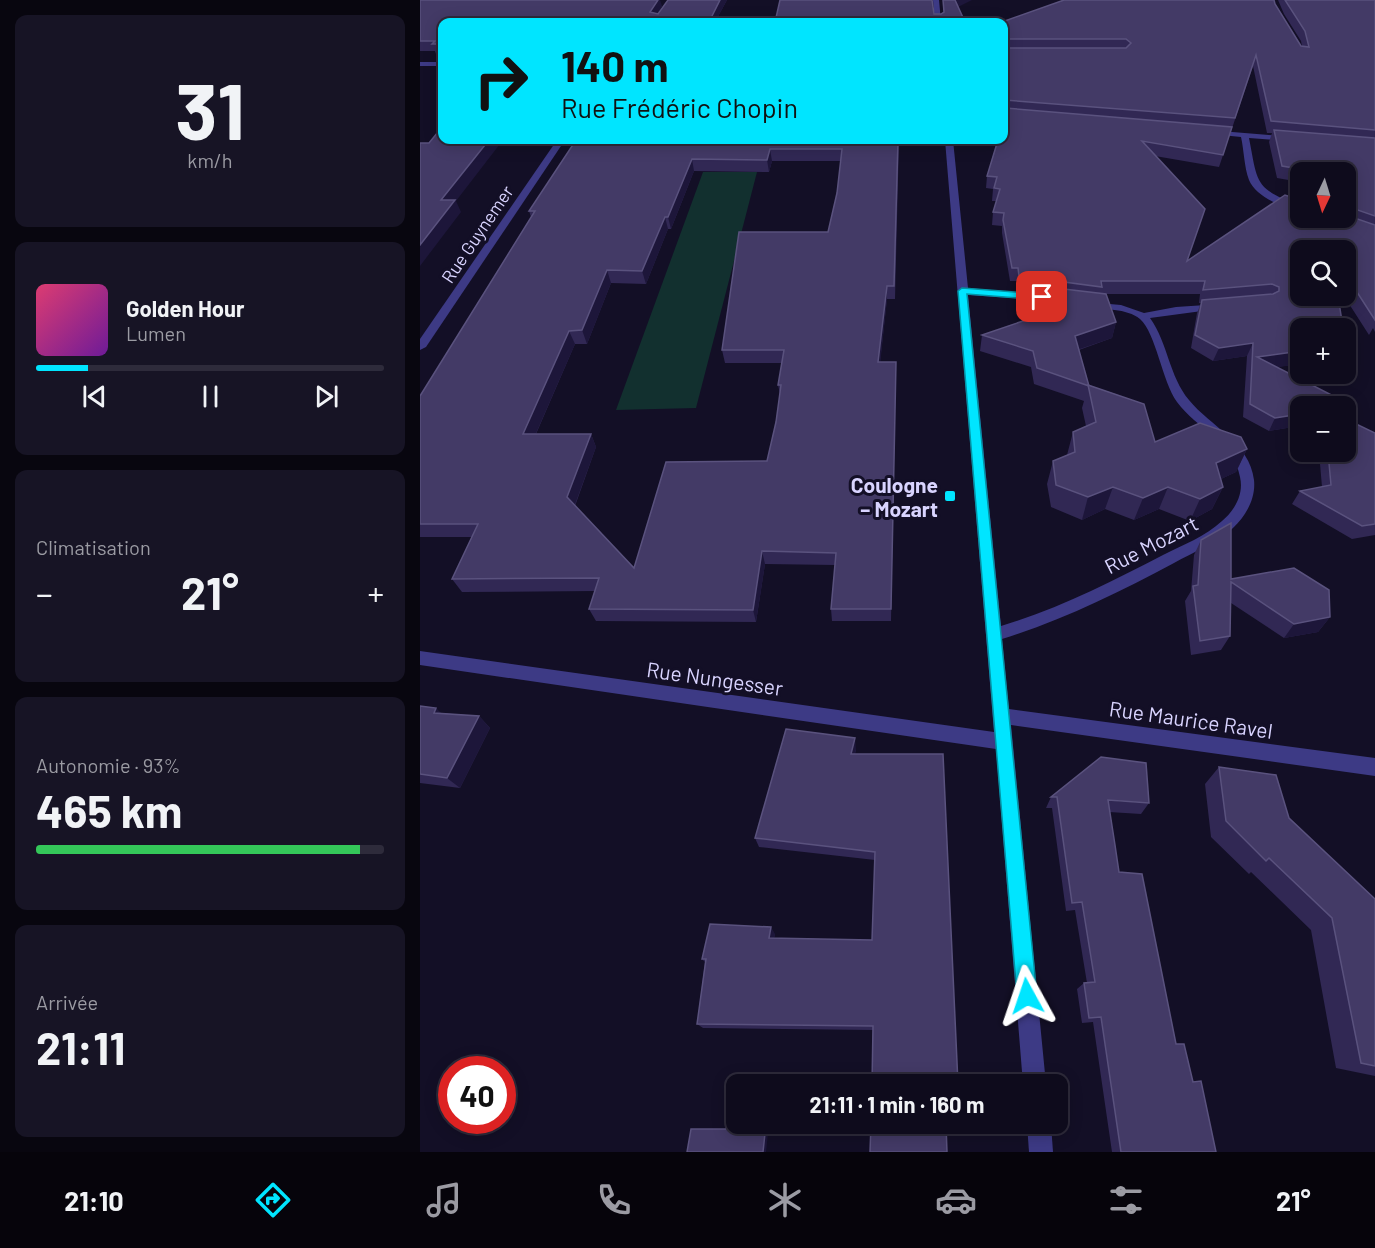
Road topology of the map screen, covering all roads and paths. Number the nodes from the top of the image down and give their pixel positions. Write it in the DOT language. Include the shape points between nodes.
graph roads {
  1 [pos="936,0"];
  2 [pos="938,18"];
  3 [pos="420,64"];
  4 [pos="438,64"];
  5 [pos="1199,131"];
  6 [pos="1245,135"];
  7 [pos="1304,140"];
  8 [pos="558,144"];
  9 [pos="949,144"];
  10 [pos="1290,205"];
  11 [pos="962,291"];
  12 [pos="1055,299"];
  13 [pos="1077,302"];
  14 [pos="1233,305"];
  15 [pos="1143,316"];
  16 [pos="420,347"];
  17 [pos="994,636"];
  18 [pos="420,658"];
  19 [pos="1002,716"];
  20 [pos="1004,742"];
  21 [pos="1375,767"];
  22 [pos="1034,1074"];
  23 [pos="1040,1134"];
  24 [pos="1041,1152"];
  1 -- 2 [label="street"];
  3 -- 4 [label="street"];
  5 -- 6 [label="street"];
  6 -- 7 [label="street"];
  6 -- 10 [label="street" via="1256,185"];
  8 -- 16 [label="street, Rue Guynemer"];
  9 -- 11 [label="street"];
  11 -- 12 [label="street"];
  11 -- 17 [label="street"];
  13 -- 15 [label="street" via="1121,308"];
  14 -- 15 [label="street"];
  15 -- 17 [label="street, Rue Mozart" via="1154,331 1184,403 1237,453 1248,484 1241,511 1214,535 1097,595 1048,618"];
  17 -- 19 [label="street"];
  18 -- 20 [label="street, Rue Nungesser"];
  19 -- 20 [label="street"];
  19 -- 21 [label="street, Rue Maurice Ravel"];
  20 -- 22 [label="street"];
  23 -- 24 [label="street"];
}
